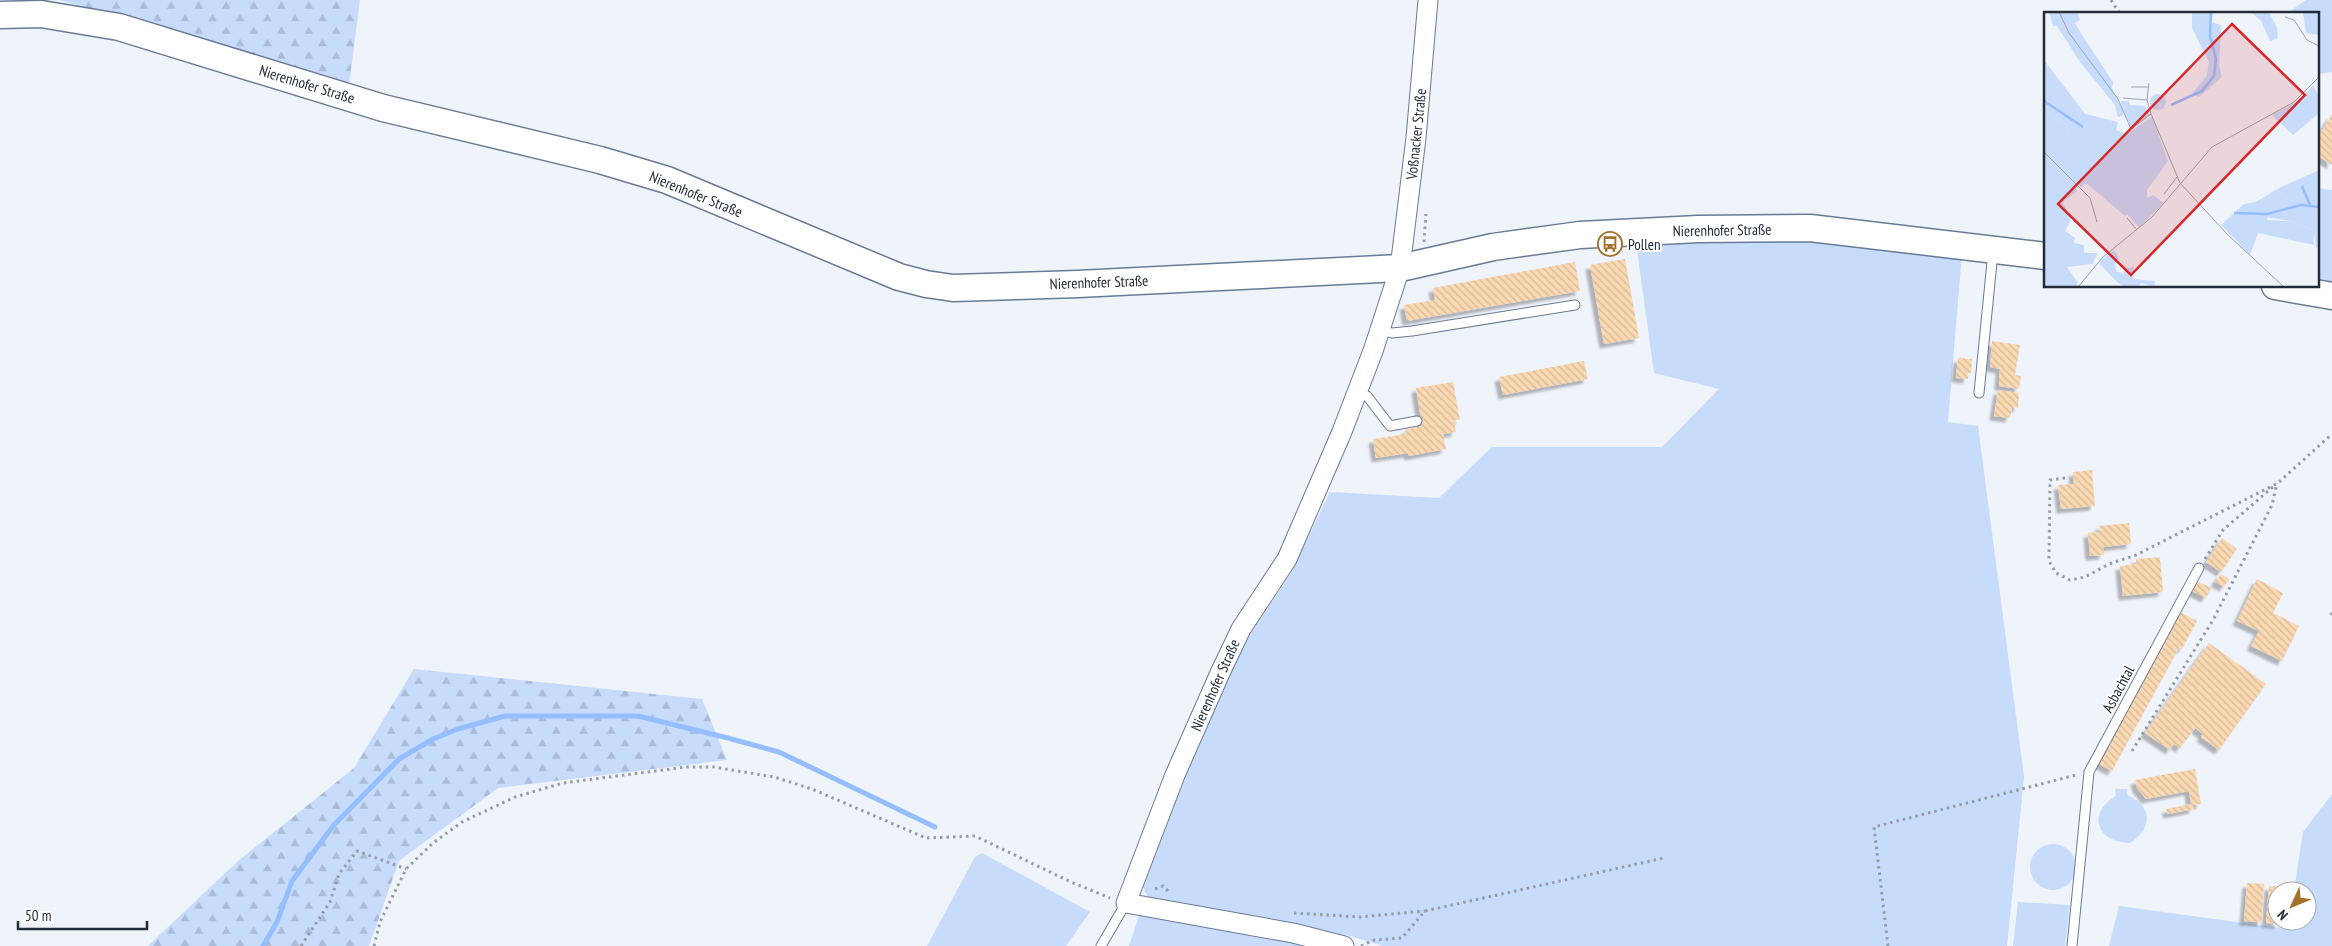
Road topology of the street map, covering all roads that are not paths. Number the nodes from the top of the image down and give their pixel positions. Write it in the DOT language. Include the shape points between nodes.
graph roads {
  1 [pos="1428,0"];
  2 [pos="0,15"];
  3 [pos="1994,249"];
  4 [pos="2044,256"];
  5 [pos="1400,268"];
  6 [pos="2286,288"];
  7 [pos="2332,296"];
  8 [pos="1575,305"];
  9 [pos="1380,330"];
  10 [pos="1357,393"];
  11 [pos="1979,393"];
  12 [pos="1417,422"];
  13 [pos="2199,568"];
  14 [pos="1127,900"];
  15 [pos="1101,946"];
  16 [pos="1344,946"];
  17 [pos="2072,946"];
  1 -- 5 [label="street, Voßnacker Straße"];
  2 -- 5 [label="street, Nierenhofer Straße" via="41,14 119,27 383,108 600,160 667,180 839,253 926,284 952,288"];
  3 -- 4 [label="street, Nierenhofer Straße"];
  3 -- 5 [label="street, Nierenhofer Straße" via="1810,228 1698,229 1580,235 1493,247"];
  3 -- 11 [label="lane"];
  5 -- 9 [label="street, Nierenhofer Straße"];
  6 -- 7 [label="street"];
  8 -- 9 [label="lane" via="1412,331 1392,333"];
  9 -- 10 [label="street, Nierenhofer Straße"];
  10 -- 12 [label="lane" via="1367,396 1390,426"];
  10 -- 14 [label="street, Nierenhofer Straße" via="1287,559 1241,629 1220,672 1175,775"];
  13 -- 17 [label="lane, Asbachtal" via="2088,772"];
  14 -- 15 [label="lane"];
  14 -- 16 [label="street"];
}
